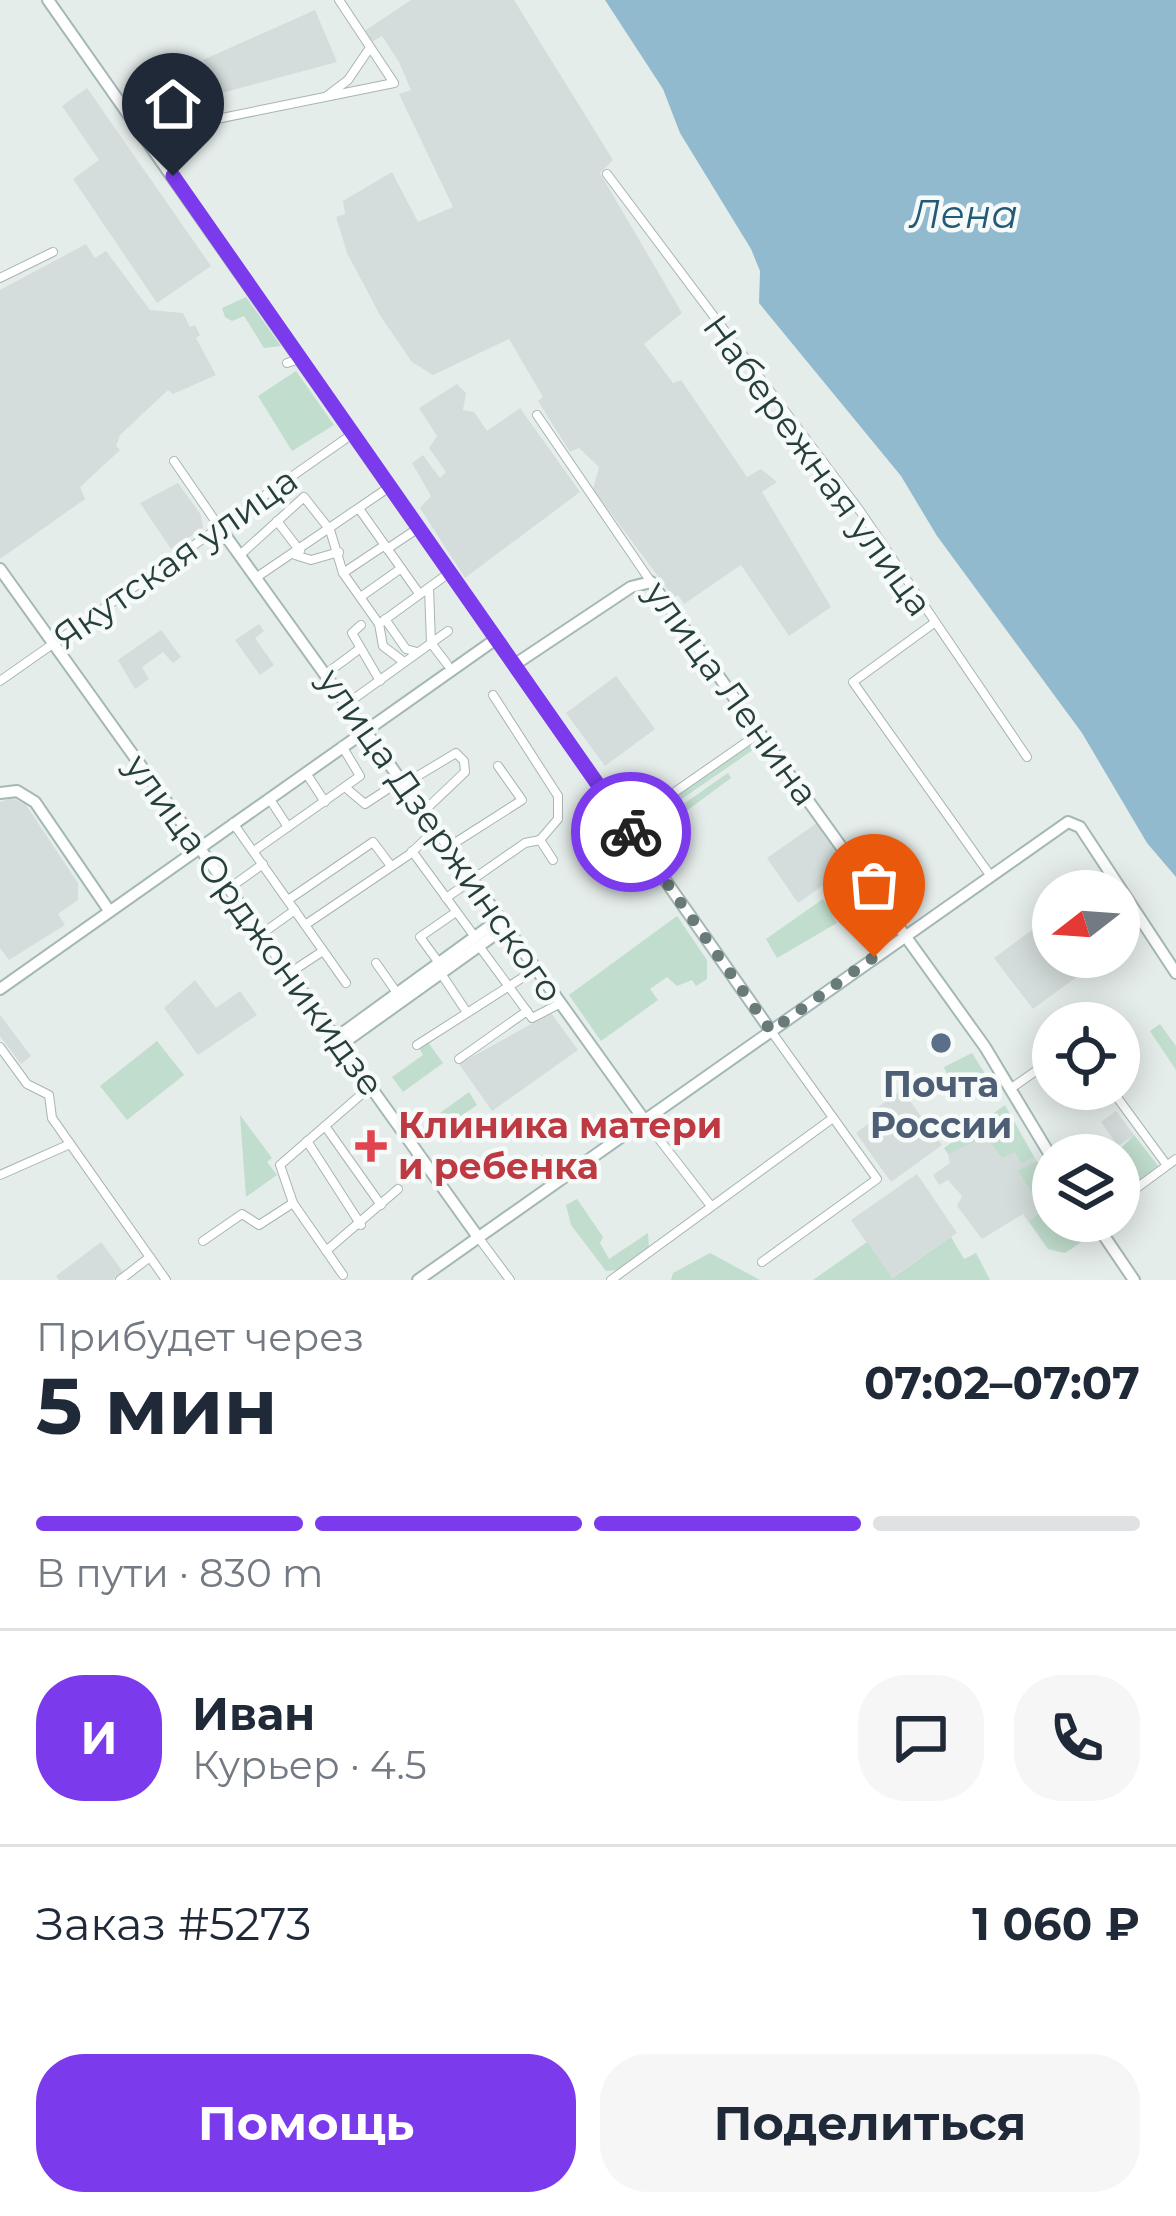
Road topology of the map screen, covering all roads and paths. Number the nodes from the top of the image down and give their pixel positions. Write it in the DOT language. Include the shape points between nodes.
graph roads {
  1 [pos="48,0"];
  2 [pos="339,0"];
  3 [pos="369,49"];
  4 [pos="322,100"];
  5 [pos="141,135"];
  6 [pos="607,174"];
  7 [pos="53,252"];
  8 [pos="0,278"];
  9 [pos="537,415"];
  10 [pos="350,435"];
  11 [pos="174,461"];
  12 [pos="388,488"];
  13 [pos="360,509"];
  14 [pos="277,521"];
  15 [pos="220,527"];
  16 [pos="417,529"];
  17 [pos="330,530"];
  18 [pos="386,547"];
  19 [pos="297,552"];
  20 [pos="339,552"];
  21 [pos="240,555"];
  22 [pos="0,569"];
  23 [pos="400,569"];
  24 [pos="344,573"];
  25 [pos="449,573"];
  26 [pos="256,577"];
  27 [pos="651,582"];
  28 [pos="429,588"];
  29 [pos="418,592"];
  30 [pos="362,596"];
  31 [pos="382,621"];
  32 [pos="934,622"];
  33 [pos="361,625"];
  34 [pos="448,631"];
  35 [pos="496,639"];
  36 [pos="431,643"];
  37 [pos="52,646"];
  38 [pos="358,650"];
  39 [pos="417,652"];
  40 [pos="404,662"];
  41 [pos="447,664"];
  42 [pos="514,665"];
  43 [pos="327,673"];
  44 [pos="0,681"];
  45 [pos="380,681"];
  46 [pos="493,695"];
  47 [pos="348,703"];
  48 [pos="367,728"];
  49 [pos="760,732"];
  50 [pos="342,746"];
  51 [pos="1027,757"];
  52 [pos="498,766"];
  53 [pos="305,771"];
  54 [pos="404,781"];
  55 [pos="346,788"];
  56 [pos="0,793"];
  57 [pos="268,797"];
  58 [pos="325,802"];
  59 [pos="424,810"];
  60 [pos="232,822"];
  61 [pos="626,826"];
  62 [pos="288,827"];
  63 [pos="437,828"];
  64 [pos="540,840"];
  65 [pos="200,844"];
  66 [pos="450,846"];
  67 [pos="412,850"];
  68 [pos="254,851"];
  69 [pos="553,860"];
  70 [pos="263,864"];
  71 [pos="391,866"];
  72 [pos="990,874"];
  73 [pos="473,878"];
  74 [pos="231,887"];
  75 [pos="446,898"];
  76 [pos="288,900"];
  77 [pos="108,909"];
  78 [pos="295,910"];
  79 [pos="457,912"];
  80 [pos="504,922"];
  81 [pos="305,925"];
  82 [pos="263,933"];
  83 [pos="905,934"];
  84 [pos="477,942"];
  85 [pos="323,951"];
  86 [pos="376,963"];
  87 [pos="438,968"];
  88 [pos="537,968"];
  89 [pos="291,972"];
  90 [pos="1176,973"];
  91 [pos="346,983"];
  92 [pos="511,987"];
  93 [pos="0,989"];
  94 [pos="397,993"];
  95 [pos="561,1003"];
  96 [pos="466,1011"];
  97 [pos="527,1011"];
  98 [pos="771,1031"];
  99 [pos="339,1041"];
  100 [pos="417,1045"];
  101 [pos="0,1047"];
  102 [pos="459,1059"];
  103 [pos="1032,1073"];
  104 [pos="371,1086"];
  105 [pos="1008,1090"];
  106 [pos="1126,1110"];
  107 [pos="833,1118"];
  108 [pos="645,1121"];
  109 [pos="325,1126"];
  110 [pos="1036,1134"];
  111 [pos="308,1142"];
  112 [pos="70,1144"];
  113 [pos="1176,1159"];
  114 [pos="1166,1165"];
  115 [pos="2,1171"];
  116 [pos="1140,1185"];
  117 [pos="398,1189"];
  118 [pos="292,1203"];
  119 [pos="381,1205"];
  120 [pos="711,1206"];
  121 [pos="361,1225"];
  122 [pos="478,1237"];
  123 [pos="203,1240"];
  124 [pos="1108,1242"];
  125 [pos="326,1251"];
  126 [pos="150,1257"];
  127 [pos="762,1262"];
  128 [pos="343,1275"];
  129 [pos="120,1280"];
  130 [pos="166,1280"];
  131 [pos="418,1280"];
  132 [pos="510,1280"];
  133 [pos="611,1280"];
  134 [pos="1134,1280"];
  1 -- 5 [label="main road"];
  2 -- 3 [label="street"];
  3 -- 4 [label="street"];
  3 -- 4 [label="street" via="394,83"];
  4 -- 5 [label="street"];
  5 -- 10 [label="main road"];
  6 -- 32 [label="street, Набережная улица"];
  7 -- 8 [label="street"];
  9 -- 27 [label="street, улица Ленина"];
  10 -- 12 [label="main road"];
  10 -- 15 [label="street, Якутская улица"];
  11 -- 15 [label="street, улица Дзержинского"];
  12 -- 13 [label="street"];
  12 -- 16 [label="main road"];
  13 -- 17 [label="street"];
  13 -- 18 [label="street"];
  14 -- 17 [label="street" via="304,497"];
  14 -- 19 [label="street"];
  14 -- 21 [label="street"];
  15 -- 21 [label="main road, улица Дзержинского"];
  15 -- 37 [label="street, Якутская улица"];
  16 -- 18 [label="street"];
  16 -- 25 [label="main road"];
  17 -- 19 [label="street"];
  17 -- 20 [label="street"];
  18 -- 23 [label="street"];
  18 -- 24 [label="street"];
  19 -- 20 [label="street" via="311,560"];
  19 -- 26 [label="street"];
  20 -- 24 [label="street"];
  21 -- 26 [label="main road, улица Дзержинского"];
  22 -- 37 [label="main road, улица Орджоникидзе"];
  23 -- 29 [label="street"];
  23 -- 30 [label="street"];
  24 -- 30 [label="street"];
  25 -- 28 [label="street"];
  25 -- 35 [label="main road"];
  26 -- 43 [label="main road, улица Дзержинского"];
  27 -- 42 [label="main road" via="631,587"];
  27 -- 49 [label="main road, улица Ленина"];
  28 -- 29 [label="street"];
  28 -- 36 [label="street"];
  29 -- 31 [label="street"];
  30 -- 31 [label="street"];
  31 -- 39 [label="street"];
  31 -- 40 [label="street" via="383,646"];
  32 -- 51 [label="street, Набережная улица"];
  32 -- 72 [label="street" via="853,682"];
  33 -- 38 [label="street" via="352,633"];
  34 -- 36 [label="street"];
  35 -- 42 [label="main road"];
  35 -- 48 [label="main road"];
  36 -- 39 [label="street"];
  36 -- 41 [label="street"];
  37 -- 44 [label="street, Якутская улица"];
  37 -- 65 [label="main road, улица Орджоникидзе"];
  38 -- 43 [label="street"];
  38 -- 45 [label="street"];
  39 -- 40 [label="street"];
  40 -- 45 [label="street"];
  42 -- 61 [label="main road"];
  43 -- 47 [label="main road, улица Дзержинского"];
  45 -- 47 [label="street"];
  46 -- 64 [label="street" via="558,796 558,819"];
  47 -- 48 [label="main road, улица Дзержинского"];
  48 -- 50 [label="main road"];
  48 -- 54 [label="main road, улица Дзержинского"];
  49 -- 61 [label="street"];
  49 -- 83 [label="main road, улица Ленина"];
  50 -- 53 [label="main road"];
  50 -- 55 [label="street" via="360,776"];
  52 -- 66 [label="street" via="522,800"];
  53 -- 57 [label="main road"];
  53 -- 58 [label="street"];
  54 -- 55 [label="street" via="365,804"];
  54 -- 59 [label="main road, улица Дзержинского"];
  54 -- 59 [label="street" via="441,757 455,753 464,761 465,772"];
  55 -- 58 [label="street"];
  56 -- 77 [label="main road" via="23,793"];
  57 -- 60 [label="main road"];
  57 -- 62 [label="street"];
  58 -- 62 [label="street"];
  59 -- 63 [label="main road, улица Дзержинского"];
  60 -- 65 [label="main road"];
  60 -- 68 [label="street"];
  61 -- 98 [label="main road"];
  62 -- 68 [label="street"];
  63 -- 66 [label="main road, улица Дзержинского"];
  63 -- 67 [label="street"];
  64 -- 69 [label="street"];
  64 -- 73 [label="street"];
  65 -- 74 [label="main road, улица Орджоникидзе"];
  65 -- 77 [label="main road"];
  66 -- 73 [label="main road, улица Дзержинского"];
  67 -- 71 [label="street"];
  67 -- 75 [label="street"];
  68 -- 70 [label="street"];
  70 -- 74 [label="street"];
  70 -- 76 [label="street"];
  71 -- 76 [label="street" via="373,842"];
  71 -- 81 [label="street"];
  72 -- 83 [label="main road"];
  72 -- 90 [label="main road" via="1068,822 1080,826"];
  73 -- 75 [label="street"];
  73 -- 80 [label="main road, улица Дзержинского"];
  74 -- 82 [label="main road, улица Орджоникидзе"];
  75 -- 79 [label="street"];
  76 -- 78 [label="street"];
  77 -- 93 [label="main road"];
  78 -- 81 [label="street"];
  78 -- 82 [label="street"];
  79 -- 84 [label="street"];
  79 -- 87 [label="street" via="420,937"];
  80 -- 84 [label="main road"];
  80 -- 88 [label="main road, улица Дзержинского"];
  81 -- 85 [label="street"];
  82 -- 89 [label="main road, улица Орджоникидзе"];
  83 -- 98 [label="main road"];
  83 -- 105 [label="main road, улица Ленина"];
  84 -- 87 [label="main road"];
  84 -- 92 [label="street"];
  85 -- 89 [label="street"];
  85 -- 91 [label="street"];
  86 -- 94 [label="street"];
  87 -- 94 [label="main road"];
  87 -- 96 [label="street"];
  87 -- 99 [label="main road"];
  88 -- 92 [label="street"];
  88 -- 95 [label="main road, улица Дзержинского"];
  89 -- 99 [label="main road, улица Орджоникидзе"];
  92 -- 96 [label="street"];
  92 -- 97 [label="street"];
  94 -- 99 [label="main road"];
  95 -- 97 [label="street" via="536,1020"];
  95 -- 108 [label="main road, улица Дзержинского"];
  96 -- 100 [label="street"];
  97 -- 102 [label="street"];
  98 -- 107 [label="street"];
  98 -- 108 [label="main road"];
  99 -- 104 [label="main road, улица Орджоникидзе"];
  101 -- 112 [label="street" via="27,1084 49,1095 52,1118"];
  103 -- 105 [label="street"];
  104 -- 109 [label="street"];
  104 -- 122 [label="main road, улица Орджоникидзе"];
  105 -- 110 [label="main road, улица Ленина"];
  106 -- 114 [label="street"];
  107 -- 120 [label="street"];
  107 -- 127 [label="street" via="877,1179"];
  108 -- 120 [label="street, улица Дзержинского"];
  108 -- 122 [label="main road"];
  109 -- 111 [label="street"];
  109 -- 119 [label="street"];
  111 -- 118 [label="street" via="280,1165"];
  111 -- 121 [label="street"];
  112 -- 115 [label="street"];
  112 -- 126 [label="street"];
  113 -- 114 [label="street"];
  114 -- 116 [label="street"];
  117 -- 119 [label="street"];
  118 -- 123 [label="street" via="259,1225 242,1214"];
  118 -- 125 [label="street"];
  119 -- 121 [label="street"];
  120 -- 133 [label="street"];
  121 -- 125 [label="street"];
  122 -- 131 [label="main road"];
  122 -- 132 [label="street, улица Орджоникидзе"];
  124 -- 134 [label="main road"];
  125 -- 128 [label="street"];
  126 -- 129 [label="street"];
  126 -- 130 [label="street"];
}
